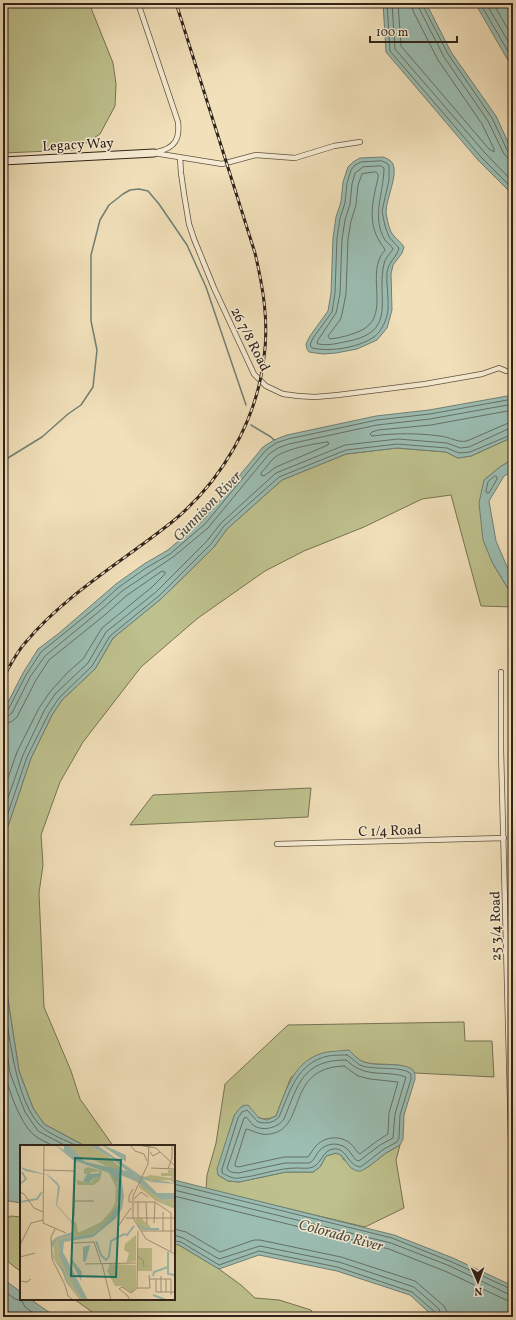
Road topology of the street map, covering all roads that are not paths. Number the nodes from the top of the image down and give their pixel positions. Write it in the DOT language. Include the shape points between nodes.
graph roads {
  1 [pos="138,3"];
  2 [pos="360,142"];
  3 [pos="154,153"];
  4 [pos="180,157"];
  5 [pos="3,161"];
  6 [pos="506,371"];
  7 [pos="501,672"];
  8 [pos="504,838"];
  9 [pos="277,844"];
  10 [pos="513,1180"];
  1 -- 3 [label="street" via="178,122 178,133 172,147"];
  2 -- 4 [label="street" via="334,146 295,158 256,155 222,164"];
  3 -- 4 [label="street"];
  3 -- 5 [label="street, Legacy Way"];
  4 -- 6 [label="street, 26 7/8 Road" via="186,209 194,239 254,374 266,386 283,394 315,397 425,384 482,374 499,368"];
  7 -- 8 [label="street, 25 3/4 Road"];
  8 -- 9 [label="street, C 1/4 Road"];
  8 -- 10 [label="street, 25 3/4 Road"];
}
